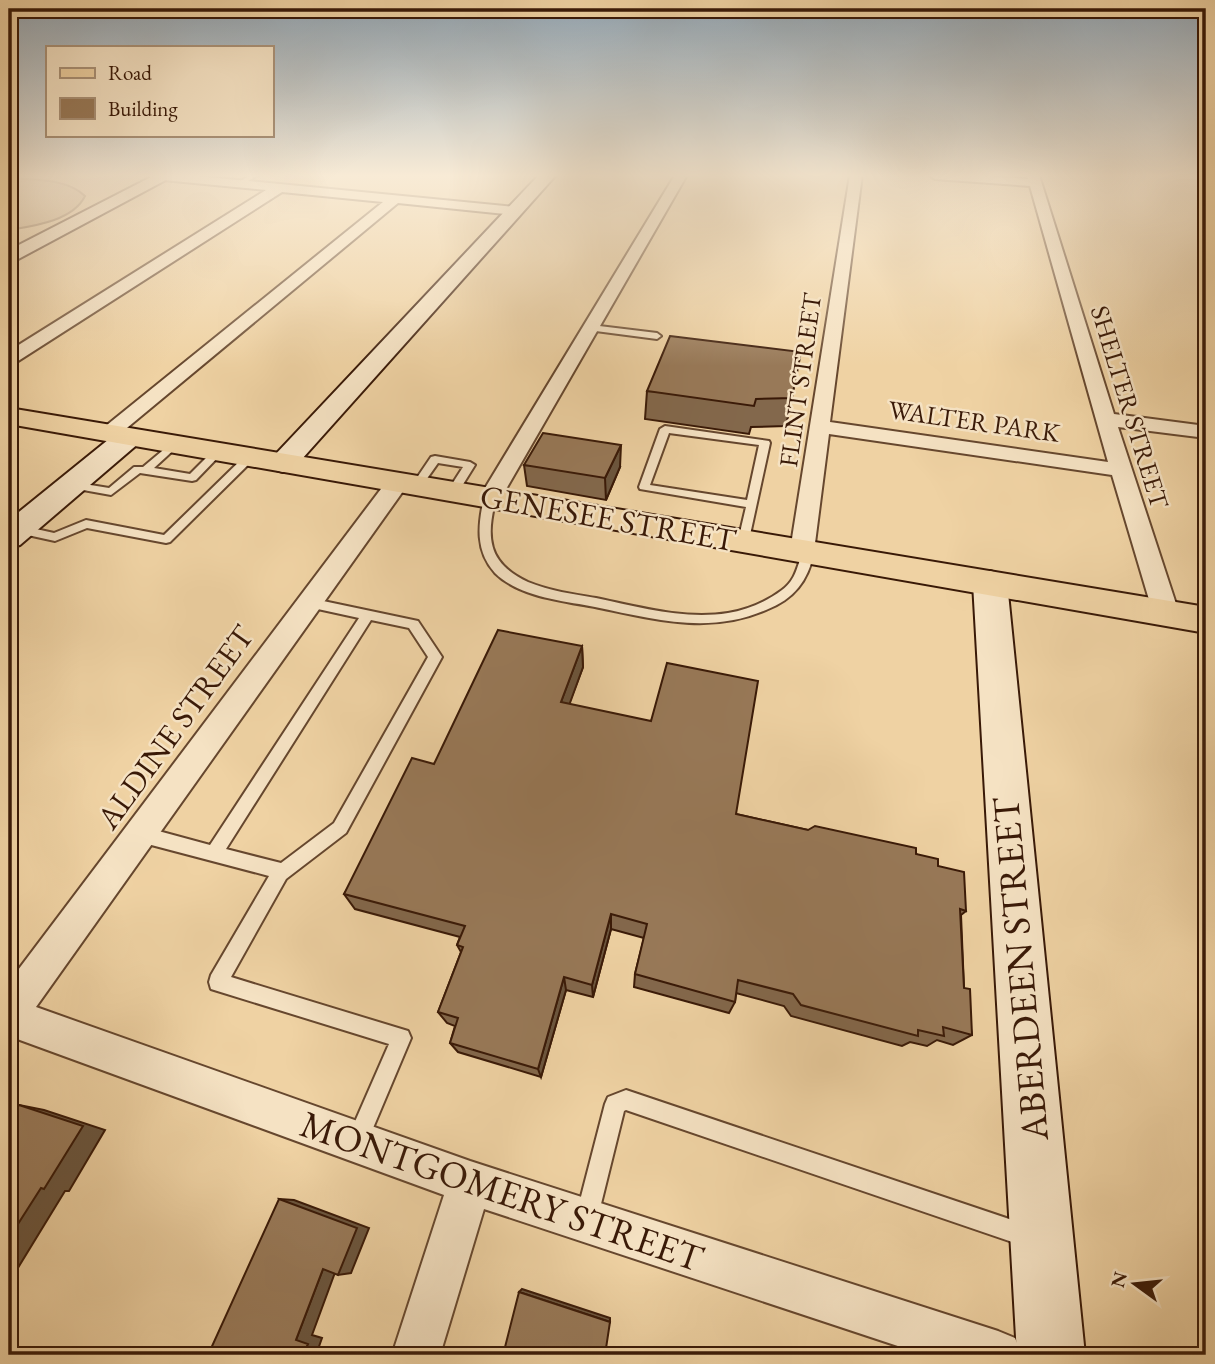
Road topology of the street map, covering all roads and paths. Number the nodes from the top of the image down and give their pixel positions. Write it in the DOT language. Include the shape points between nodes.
graph roads {
  1 [pos="44,239"];
  2 [pos="199,239"];
  3 [pos="349,239"];
  4 [pos="490,239"];
  5 [pos="644,239"];
  6 [pos="847,239"];
  7 [pos="1052,239"];
  8 [pos="9,258"];
  9 [pos="591,328"];
  10 [pos="657,336"];
  11 [pos="9,359"];
  12 [pos="9,416"];
  13 [pos="1105,419"];
  14 [pos="820,427"];
  15 [pos="1206,432"];
  16 [pos="119,435"];
  17 [pos="174,444"];
  18 [pos="218,452"];
  19 [pos="250,457"];
  20 [pos="283,463"];
  21 [pos="146,470"];
  22 [pos="1121,470"];
  23 [pos="407,484"];
  24 [pos="72,485"];
  25 [pos="490,498"];
  26 [pos="752,504"];
  27 [pos="14,533"];
  28 [pos="744,541"];
  29 [pos="805,551"];
  30 [pos="990,583"];
  31 [pos="309,603"];
  32 [pos="1167,613"];
  33 [pos="368,615"];
  34 [pos="1206,620"];
  35 [pos="140,834"];
  36 [pos="214,854"];
  37 [pos="281,871"];
  38 [pos="9,1015"];
  39 [pos="357,1143"];
  40 [pos="470,1183"];
  41 [pos="586,1221"];
  42 [pos="1042,1241"];
  43 [pos="416,1355"];
  44 [pos="998,1355"];
  45 [pos="1051,1355"];
  1 -- 8 [label="street"];
  2 -- 11 [label="street"];
  3 -- 16 [label="street"];
  4 -- 20 [label="street"];
  5 -- 9 [label="street"];
  6 -- 14 [label="street, FLINT STREET"];
  7 -- 13 [label="street, SHELTER STREET"];
  9 -- 10 [label="lane"];
  9 -- 25 [label="street"];
  12 -- 16 [label="main road, GENESEE STREET"];
  13 -- 15 [label="street"];
  13 -- 22 [label="street, SHELTER STREET"];
  14 -- 22 [label="street, WALTER PARK"];
  14 -- 29 [label="street, FLINT STREET"];
  16 -- 17 [label="main road, GENESEE STREET"];
  16 -- 24 [label="street"];
  17 -- 18 [label="main road, GENESEE STREET"];
  17 -- 21 [label="lane"];
  18 -- 19 [label="main road, GENESEE STREET"];
  18 -- 21 [label="lane" via="192,478"];
  19 -- 20 [label="main road, GENESEE STREET"];
  19 -- 27 [label="lane" via="166,539 86,524 55,537"];
  20 -- 23 [label="main road, GENESEE STREET"];
  21 -- 24 [label="lane" via="138,469 111,492"];
  22 -- 32 [label="street, SHELTER STREET"];
  23 -- 25 [label="main road, GENESEE STREET"];
  23 -- 31 [label="street, ALDINE STREET"];
  24 -- 27 [label="street"];
  25 -- 28 [label="main road, GENESEE STREET"];
  25 -- 29 [label="lane" via="483,537 492,561 512,578 531,589 642,612 725,620 759,609 789,593 804,573"];
  26 -- 26 [label="lane" via="765,443 665,429 644,487"];
  26 -- 28 [label="lane"];
  28 -- 29 [label="main road, GENESEE STREET"];
  29 -- 30 [label="main road, GENESEE STREET"];
  30 -- 32 [label="main road, GENESEE STREET"];
  30 -- 42 [label="street, ABERDEEN STREET"];
  31 -- 33 [label="lane"];
  31 -- 35 [label="street, ALDINE STREET"];
  32 -- 34 [label="main road, GENESEE STREET"];
  33 -- 36 [label="lane"];
  33 -- 37 [label="lane" via="413,624 435,657 340,828"];
  35 -- 36 [label="lane"];
  35 -- 38 [label="street, ALDINE STREET"];
  36 -- 37 [label="lane"];
  37 -- 39 [label="lane" via="218,982 401,1038"];
  38 -- 39 [label="street, MONTGOMERY STREET"];
  39 -- 40 [label="street, MONTGOMERY STREET"];
  40 -- 41 [label="street, MONTGOMERY STREET"];
  40 -- 43 [label="street"];
  41 -- 42 [label="lane" via="615,1104 626,1100"];
  41 -- 44 [label="street, MONTGOMERY STREET"];
  42 -- 45 [label="street, ABERDEEN STREET"];
}
